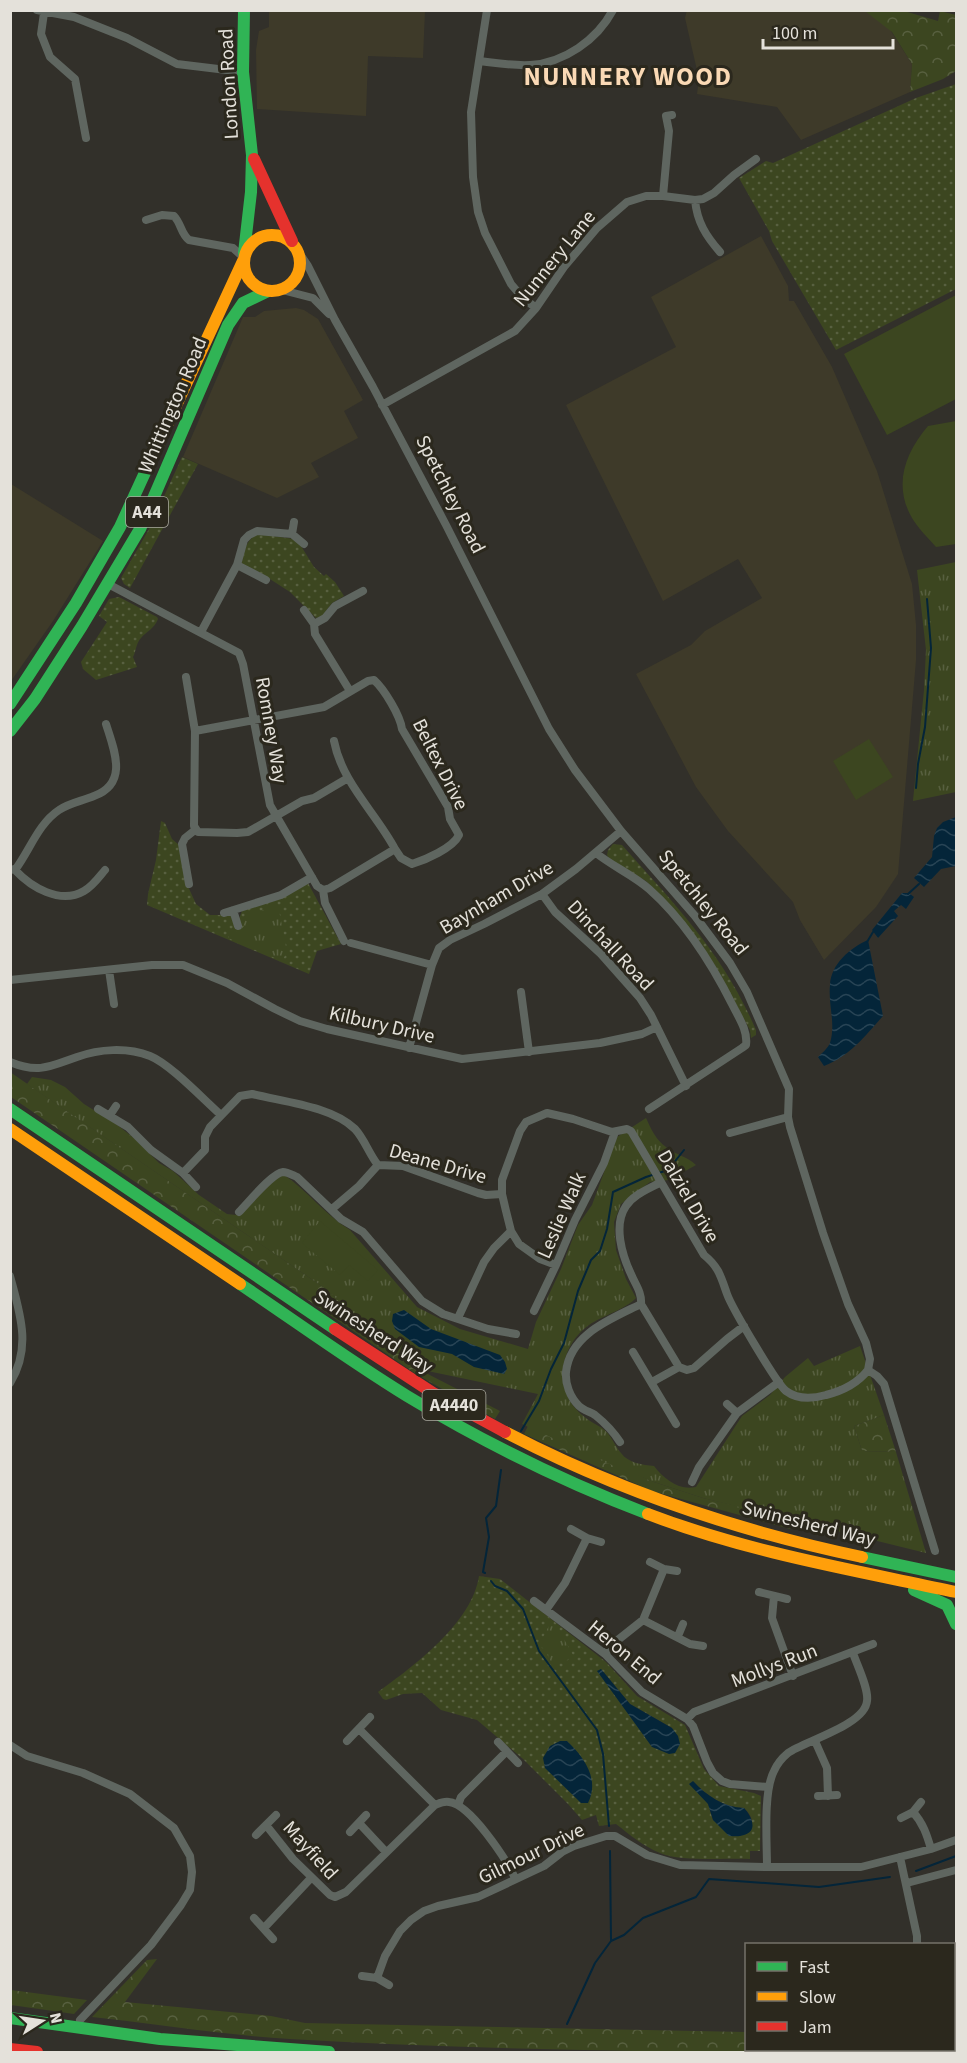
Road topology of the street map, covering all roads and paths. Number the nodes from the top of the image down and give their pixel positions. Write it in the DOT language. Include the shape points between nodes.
graph roads {
  1 [pos="244,10"];
  2 [pos="487,10"];
  3 [pos="613,10"];
  4 [pos="40,12"];
  5 [pos="479,61"];
  6 [pos="243,72"];
  7 [pos="672,115"];
  8 [pos="86,138"];
  9 [pos="252,155"];
  10 [pos="756,159"];
  11 [pos="263,178"];
  12 [pos="269,192"];
  13 [pos="663,196"];
  14 [pos="251,197"];
  15 [pos="695,200"];
  16 [pos="146,220"];
  17 [pos="295,246"];
  18 [pos="720,252"];
  19 [pos="243,257"];
  20 [pos="282,290"];
  21 [pos="268,291"];
  22 [pos="536,308"];
  23 [pos="334,320"];
  24 [pos="382,405"];
  25 [pos="294,522"];
  26 [pos="292,534"];
  27 [pos="304,544"];
  28 [pos="237,565"];
  29 [pos="266,580"];
  30 [pos="108,584"];
  31 [pos="363,591"];
  32 [pos="304,610"];
  33 [pos="314,624"];
  34 [pos="201,632"];
  35 [pos="186,677"];
  36 [pos="350,691"];
  37 [pos="10,704"];
  38 [pos="254,720"];
  39 [pos="106,724"];
  40 [pos="10,731"];
  41 [pos="195,731"];
  42 [pos="334,741"];
  43 [pos="348,778"];
  44 [pos="276,816"];
  45 [pos="195,830"];
  46 [pos="621,831"];
  47 [pos="395,849"];
  48 [pos="596,853"];
  49 [pos="13,869"];
  50 [pos="105,870"];
  51 [pos="312,877"];
  52 [pos="189,885"];
  53 [pos="323,890"];
  54 [pos="542,894"];
  55 [pos="233,910"];
  56 [pos="224,913"];
  57 [pos="238,926"];
  58 [pos="432,965"];
  59 [pos="109,970"];
  60 [pos="10,980"];
  61 [pos="521,992"];
  62 [pos="114,1004"];
  63 [pos="657,1027"];
  64 [pos="409,1048"];
  65 [pos="529,1052"];
  66 [pos="10,1062"];
  67 [pos="686,1086"];
  68 [pos="116,1106"];
  69 [pos="10,1109"];
  70 [pos="98,1109"];
  71 [pos="649,1109"];
  72 [pos="110,1115"];
  73 [pos="221,1115"];
  74 [pos="788,1117"];
  75 [pos="10,1129"];
  76 [pos="615,1132"];
  77 [pos="730,1133"];
  78 [pos="378,1165"];
  79 [pos="183,1173"];
  80 [pos="660,1180"];
  81 [pos="196,1187"];
  82 [pos="502,1194"];
  83 [pos="332,1209"];
  84 [pos="239,1212"];
  85 [pos="511,1231"];
  86 [pos="556,1265"];
  87 [pos="10,1276"];
  88 [pos="641,1304"];
  89 [pos="534,1311"];
  90 [pos="458,1318"];
  91 [pos="744,1326"];
  92 [pos="516,1334"];
  93 [pos="633,1352"];
  94 [pos="679,1367"];
  95 [pos="868,1370"];
  96 [pos="652,1382"];
  97 [pos="779,1382"];
  98 [pos="10,1383"];
  99 [pos="727,1404"];
  100 [pos="738,1413"];
  101 [pos="676,1424"];
  102 [pos="620,1442"];
  103 [pos="692,1482"];
  104 [pos="571,1529"];
  105 [pos="587,1538"];
  106 [pos="601,1542"];
  107 [pos="935,1551"];
  108 [pos="650,1562"];
  109 [pos="664,1569"];
  110 [pos="677,1571"];
  111 [pos="957,1577"];
  112 [pos="893,1579"];
  113 [pos="759,1592"];
  114 [pos="957,1592"];
  115 [pos="774,1596"];
  116 [pos="787,1599"];
  117 [pos="534,1601"];
  118 [pos="546,1610"];
  119 [pos="643,1620"];
  120 [pos="683,1624"];
  121 [pos="957,1624"];
  122 [pos="678,1636"];
  123 [pos="873,1644"];
  124 [pos="703,1646"];
  125 [pos="853,1653"];
  126 [pos="605,1654"];
  127 [pos="793,1676"];
  128 [pos="370,1717"];
  129 [pos="687,1719"];
  130 [pos="360,1729"];
  131 [pos="347,1741"];
  132 [pos="815,1741"];
  133 [pos="498,1742"];
  134 [pos="10,1745"];
  135 [pos="506,1752"];
  136 [pos="518,1763"];
  137 [pos="768,1786"];
  138 [pos="818,1796"];
  139 [pos="921,1802"];
  140 [pos="435,1805"];
  141 [pos="458,1805"];
  142 [pos="913,1812"];
  143 [pos="276,1815"];
  144 [pos="366,1815"];
  145 [pos="901,1818"];
  146 [pos="359,1823"];
  147 [pos="266,1825"];
  148 [pos="350,1832"];
  149 [pos="256,1835"];
  150 [pos="957,1840"];
  151 [pos="931,1849"];
  152 [pos="386,1852"];
  153 [pos="900,1857"];
  154 [pos="767,1867"];
  155 [pos="957,1870"];
  156 [pos="311,1878"];
  157 [pos="515,1878"];
  158 [pos="907,1883"];
  159 [pos="254,1918"];
  160 [pos="264,1928"];
  161 [pos="273,1939"];
  162 [pos="917,1943"];
  163 [pos="362,1976"];
  164 [pos="377,1978"];
  165 [pos="389,1985"];
  166 [pos="10,2018"];
  167 [pos="80,2020"];
  168 [pos="10,2049"];
  169 [pos="36,2052"];
  170 [pos="328,2052"];
  1 -- 6 [label="main road, London Road / A44"];
  2 -- 5 [label="street"];
  3 -- 5 [label="street" via="591,39 550,62 521,65"];
  4 -- 6 [label="street" via="74,16 177,64"];
  4 -- 8 [label="street" via="41,34 50,57 75,79"];
  5 -- 22 [label="street" via="471,112 478,212 511,284"];
  6 -- 9 [label="main road, London Road / A44"];
  7 -- 13 [label="street" via="666,117 669,131"];
  9 -- 11 [label="main road, London Road / A44"];
  9 -- 14 [label="main road, London Road / A44"];
  10 -- 15 [label="street" via="709,196"];
  11 -- 12 [label="main road, Spetchley Road / A44"];
  12 -- 14 [label="main road"];
  12 -- 17 [label="main road, Spetchley Road / A44"];
  13 -- 15 [label="street, Nunnery Lane"];
  13 -- 22 [label="street, Nunnery Lane" via="632,199 608,216 564,267"];
  14 -- 19 [label="main road, London Road / A44"];
  15 -- 18 [label="street" via="699,222"];
  16 -- 19 [label="street" via="174,216 189,240 233,248"];
  17 -- 19 [label="main road, A44" via="285,236 267,235 251,244"];
  17 -- 20 [label="main road" via="298,273"];
  17 -- 23 [label="street, Spetchley Road"];
  19 -- 21 [label="main road" via="250,280"];
  19 -- 37 [label="main road, Whittington Road / A44" via="120,527"];
  20 -- 21 [label="main road, A44"];
  20 -- 23 [label="street, Spetchley Road" via="313,298"];
  21 -- 30 [label="main road, Whittington Road / A44" via="243,303 228,325 140,529"];
  22 -- 24 [label="street, Nunnery Lane" via="502,340"];
  23 -- 24 [label="street, Spetchley Road"];
  24 -- 46 [label="street, Spetchley Road" via="549,729"];
  25 -- 26 [label="street"];
  26 -- 27 [label="street"];
  26 -- 28 [label="street" via="253,532 244,540"];
  28 -- 29 [label="street"];
  28 -- 34 [label="street"];
  30 -- 34 [label="street, Romney Way"];
  30 -- 40 [label="main road, Whittington Road / A44"];
  31 -- 33 [label="street" via="335,606"];
  32 -- 33 [label="street"];
  33 -- 36 [label="street" via="315,634"];
  34 -- 38 [label="street, Romney Way" via="238,653"];
  35 -- 41 [label="street"];
  36 -- 38 [label="street, Beltex Drive" via="324,707"];
  36 -- 47 [label="street, Beltex Drive" via="368,681 380,685 459,835 456,841 412,864"];
  38 -- 41 [label="street, Beltex Drive"];
  38 -- 44 [label="street, Romney Way" via="267,795"];
  39 -- 49 [label="street" via="117,761 110,784 96,796 58,810"];
  41 -- 45 [label="street"];
  42 -- 43 [label="street"];
  43 -- 44 [label="street"];
  43 -- 47 [label="street"];
  44 -- 45 [label="street" via="248,832"];
  44 -- 51 [label="street, Romney Way"];
  45 -- 52 [label="street" via="182,844"];
  46 -- 48 [label="street, Baynham Drive"];
  46 -- 74 [label="street, Spetchley Road" via="730,963 760,1019 789,1089"];
  47 -- 53 [label="street"];
  48 -- 54 [label="street, Baynham Drive"];
  48 -- 67 [label="street" via="650,890 689,934 710,963 744,1028 746,1044"];
  49 -- 50 [label="street" via="39,890 69,895 89,888"];
  51 -- 53 [label="street, Romney Way"];
  51 -- 55 [label="street" via="281,895"];
  53 -- 58 [label="street, Romney Way" via="325,903 348,942"];
  54 -- 58 [label="street, Baynham Drive" via="444,944"];
  54 -- 63 [label="street, Dinchall Road" via="566,923 616,970 640,998"];
  55 -- 56 [label="street"];
  55 -- 57 [label="street"];
  58 -- 64 [label="street, Baynham Drive"];
  59 -- 60 [label="street, Kilbury Drive"];
  59 -- 62 [label="street"];
  59 -- 64 [label="street, Kilbury Drive" via="183,965 300,1021"];
  61 -- 65 [label="street"];
  63 -- 65 [label="street, Kilbury Drive" via="600,1043"];
  63 -- 67 [label="street, Dinchall Road"];
  64 -- 65 [label="street, Kilbury Drive" via="462,1059"];
  66 -- 73 [label="street" via="38,1069 99,1052 137,1052 165,1065"];
  67 -- 71 [label="street"];
  68 -- 72 [label="street"];
  69 -- 111 [label="main road, Swinesherd Way / A4440" via="388,1365 558,1460 622,1488 774,1537"];
  70 -- 72 [label="street"];
  72 -- 79 [label="street"];
  73 -- 78 [label="street, Deane Drive" via="240,1096 252,1094 327,1112 353,1128"];
  73 -- 79 [label="street, Deane Drive" via="207,1131 205,1150"];
  74 -- 77 [label="street"];
  74 -- 95 [label="street, Spetchley Road" via="823,1233 866,1343"];
  75 -- 112 [label="main road, Swinesherd Way / A4440" via="404,1394 467,1432 608,1498 691,1529"];
  76 -- 80 [label="street, Dalziel Drive" via="631,1131"];
  76 -- 82 [label="street, Dalziel Drive" via="547,1113 533,1117 520,1131 502,1180"];
  76 -- 86 [label="street, Leslie Walk"];
  78 -- 82 [label="street, Deane Drive" via="403,1166 486,1195"];
  78 -- 83 [label="street"];
  79 -- 81 [label="street"];
  80 -- 88 [label="street" via="635,1197 621,1219 621,1249 640,1292"];
  80 -- 91 [label="street, Dalziel Drive" via="704,1256 713,1262"];
  82 -- 85 [label="street, Dalziel Drive"];
  83 -- 84 [label="street" via="297,1177 284,1172 269,1181"];
  83 -- 90 [label="street" via="363,1232 422,1301"];
  85 -- 86 [label="street, Dalziel Drive" via="529,1252"];
  85 -- 90 [label="street" via="484,1262"];
  86 -- 89 [label="street, Leslie Walk"];
  87 -- 98 [label="street" via="22,1328 23,1354"];
  88 -- 94 [label="street"];
  88 -- 102 [label="street" via="585,1335 575,1346 566,1370 566,1381 579,1407 614,1431"];
  90 -- 92 [label="street"];
  91 -- 94 [label="street" via="694,1368"];
  91 -- 97 [label="street, Dalziel Drive"];
  93 -- 96 [label="street"];
  94 -- 96 [label="street"];
  95 -- 97 [label="street, Dalziel Drive" via="852,1385 814,1398 797,1397"];
  95 -- 107 [label="street" via="884,1384"];
  96 -- 101 [label="street"];
  97 -- 100 [label="street"];
  99 -- 100 [label="street"];
  100 -- 103 [label="street"];
  104 -- 105 [label="street"];
  105 -- 106 [label="street"];
  105 -- 118 [label="street" via="565,1583"];
  108 -- 109 [label="street"];
  109 -- 110 [label="street"];
  109 -- 119 [label="street"];
  112 -- 114 [label="main road, Swinesherd Way / A4440"];
  112 -- 121 [label="main road" via="947,1605"];
  113 -- 115 [label="street"];
  115 -- 116 [label="street"];
  115 -- 127 [label="street" via="772,1618"];
  117 -- 118 [label="street, Heron End"];
  118 -- 126 [label="street, Heron End"];
  119 -- 122 [label="street"];
  119 -- 126 [label="street"];
  120 -- 122 [label="street"];
  122 -- 124 [label="street"];
  123 -- 125 [label="street, Mollys Run"];
  125 -- 127 [label="street, Mollys Run"];
  125 -- 132 [label="street" via="867,1693 866,1707 852,1720"];
  126 -- 129 [label="street, Heron End" via="642,1692"];
  127 -- 129 [label="street, Mollys Run" via="694,1712"];
  128 -- 130 [label="street"];
  129 -- 137 [label="street" via="713,1773 722,1781 730,1785"];
  130 -- 131 [label="street"];
  130 -- 140 [label="street"];
  132 -- 137 [label="street" via="781,1760"];
  132 -- 138 [label="street" via="827,1768 832,1795"];
  133 -- 135 [label="street"];
  134 -- 167 [label="street" via="27,1756 83,1773 130,1794 174,1828 190,1856 190,1890 181,1905 151,1946"];
  135 -- 136 [label="street"];
  135 -- 141 [label="street" via="461,1797"];
  137 -- 154 [label="street"];
  139 -- 142 [label="street"];
  140 -- 141 [label="street" via="445,1801"];
  140 -- 152 [label="street, Mayfield"];
  141 -- 157 [label="street" via="495,1843"];
  142 -- 145 [label="street"];
  142 -- 151 [label="street"];
  143 -- 147 [label="street, Mayfield"];
  144 -- 146 [label="street, Mayfield"];
  146 -- 148 [label="street, Mayfield"];
  146 -- 152 [label="street"];
  147 -- 149 [label="street, Mayfield"];
  147 -- 156 [label="street, Mayfield"];
  150 -- 151 [label="street, Gilmour Drive"];
  151 -- 153 [label="street, Gilmour Drive"];
  152 -- 156 [label="street, Mayfield" via="340,1896 330,1895"];
  153 -- 154 [label="street, Gilmour Drive" via="861,1867"];
  153 -- 158 [label="street"];
  154 -- 157 [label="street, Gilmour Drive" via="680,1865 647,1855 615,1836 606,1836 574,1846 544,1866"];
  155 -- 158 [label="street"];
  156 -- 160 [label="street"];
  157 -- 164 [label="street, Gilmour Drive" via="478,1897 431,1908 411,1920 385,1956"];
  158 -- 162 [label="street"];
  159 -- 160 [label="street"];
  160 -- 161 [label="street"];
  163 -- 164 [label="street"];
  164 -- 165 [label="street"];
  166 -- 170 [label="main road" via="160,2039"];
  168 -- 169 [label="main road"];
}
